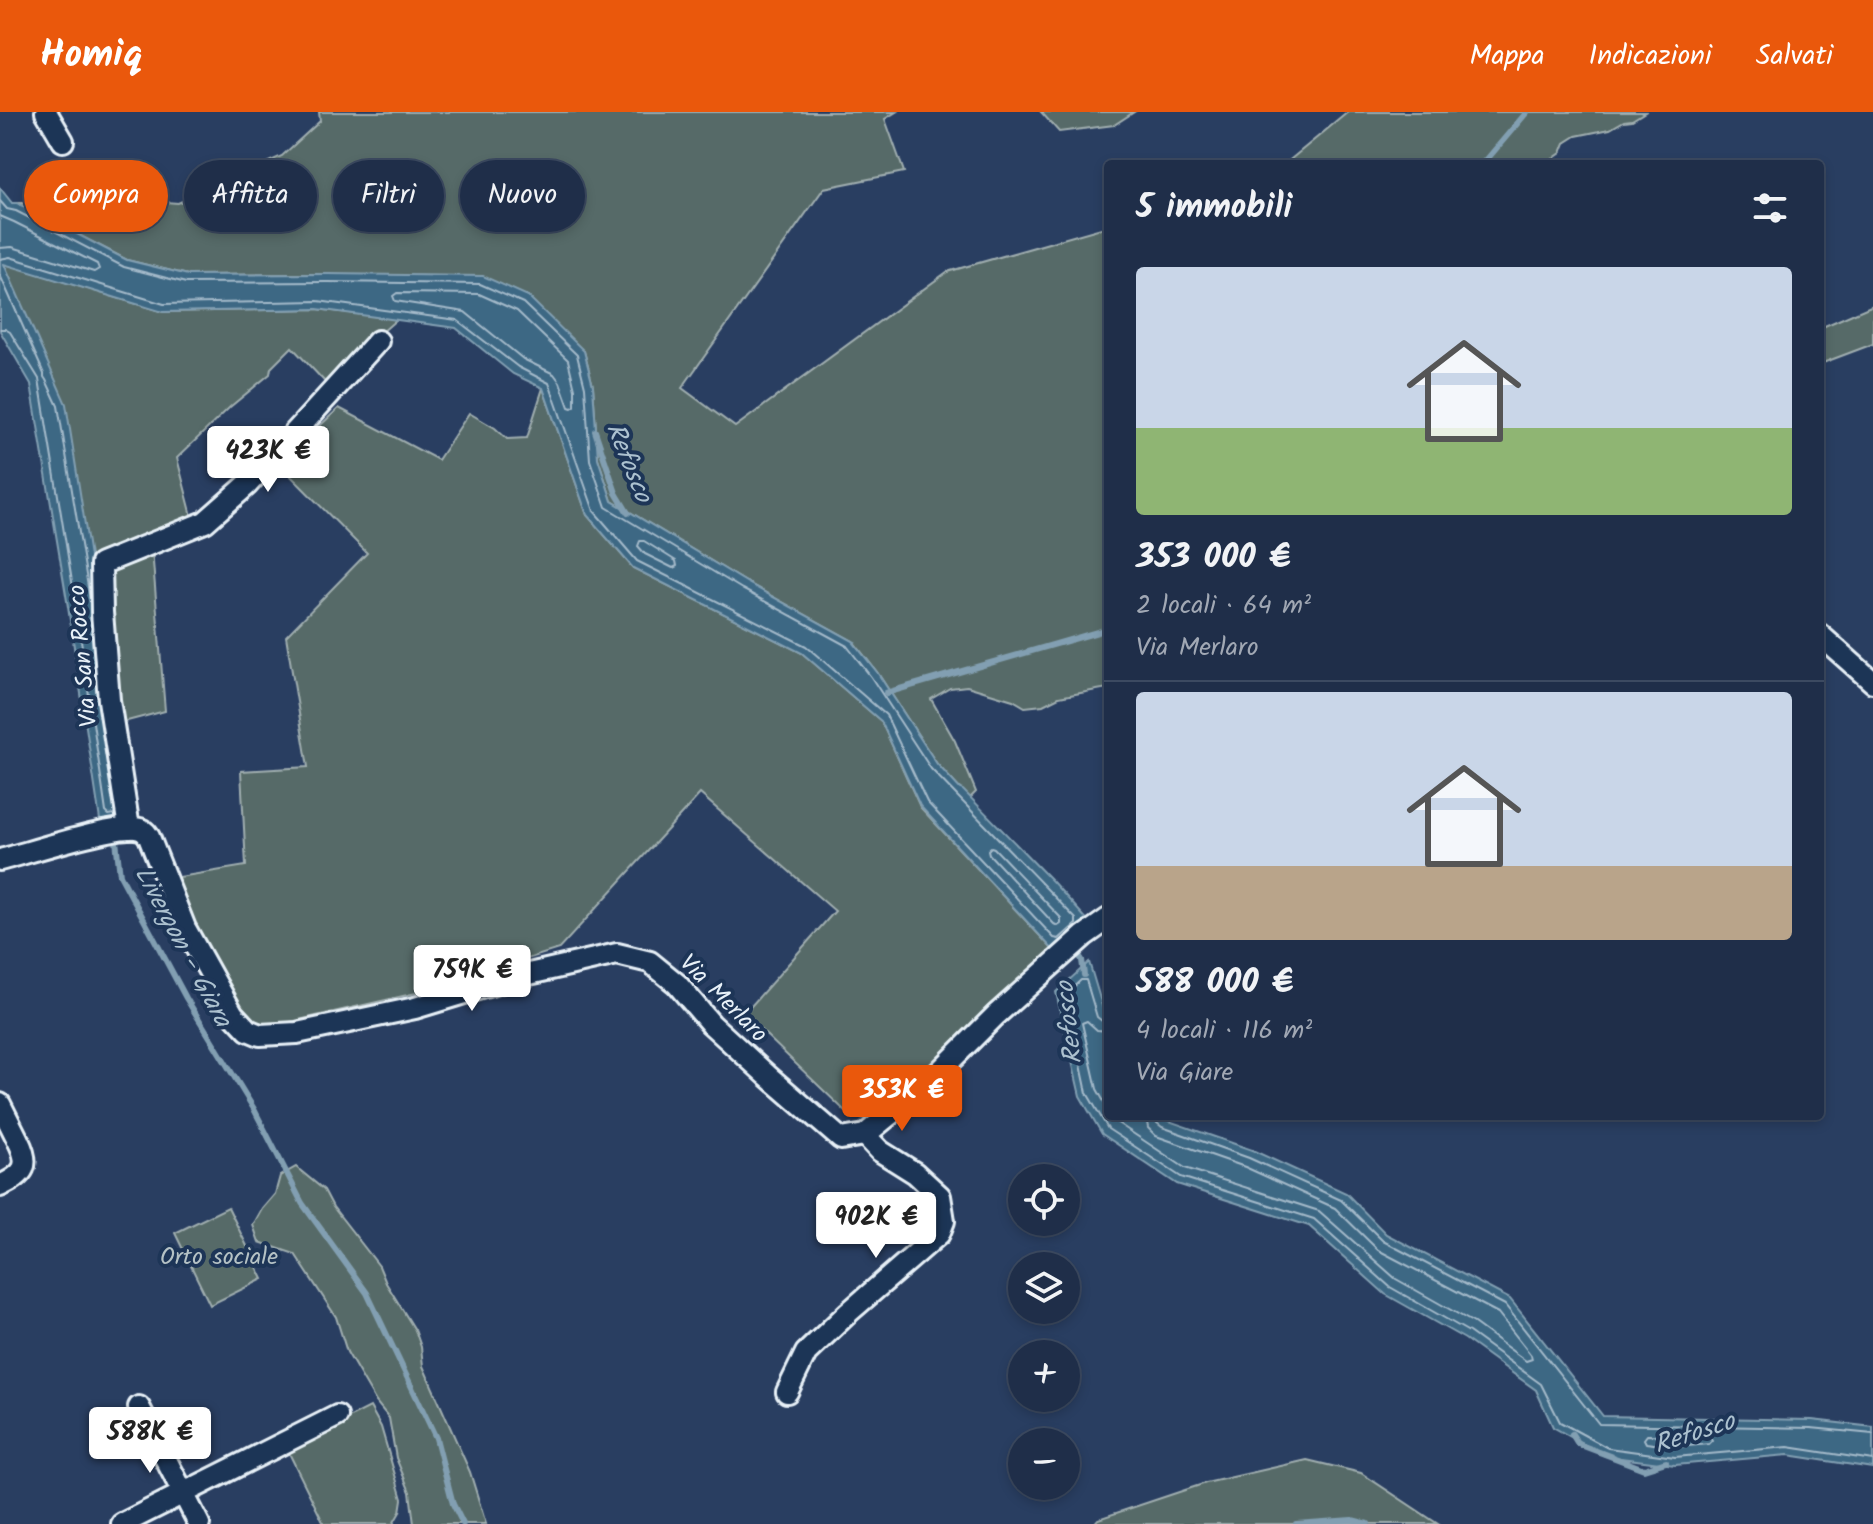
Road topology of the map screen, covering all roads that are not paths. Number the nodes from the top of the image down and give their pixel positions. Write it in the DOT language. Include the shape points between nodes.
graph roads {
  1 [pos="46,112"];
  2 [pos="63,141"];
  3 [pos="378,341"];
  4 [pos="1824,639"];
  5 [pos="1873,682"];
  6 [pos="129,828"];
  7 [pos="0,860"];
  8 [pos="1104,922"];
  9 [pos="0,1104"];
  10 [pos="865,1135"];
  11 [pos="0,1186"];
  12 [pos="787,1392"];
  13 [pos="139,1407"];
  14 [pos="337,1416"];
  15 [pos="184,1493"];
  16 [pos="122,1524"];
  17 [pos="199,1524"];
  1 -- 2 [label="street"];
  3 -- 6 [label="street, Via San Rocco" via="247,485 205,522 101,564 109,700"];
  4 -- 5 [label="street"];
  6 -- 7 [label="street"];
  6 -- 10 [label="street, Via Merlaro" via="144,830 149,837 185,928 233,1014 248,1030 260,1035 297,1033 415,1008 617,954 650,962 677,984 711,1024 841,1139"];
  8 -- 10 [label="street"];
  9 -- 11 [label="street" via="26,1156 24,1168"];
  10 -- 12 [label="street" via="940,1196 944,1221 939,1234 806,1353"];
  13 -- 15 [label="street"];
  14 -- 15 [label="street"];
  15 -- 16 [label="street"];
  15 -- 17 [label="street"];
}
